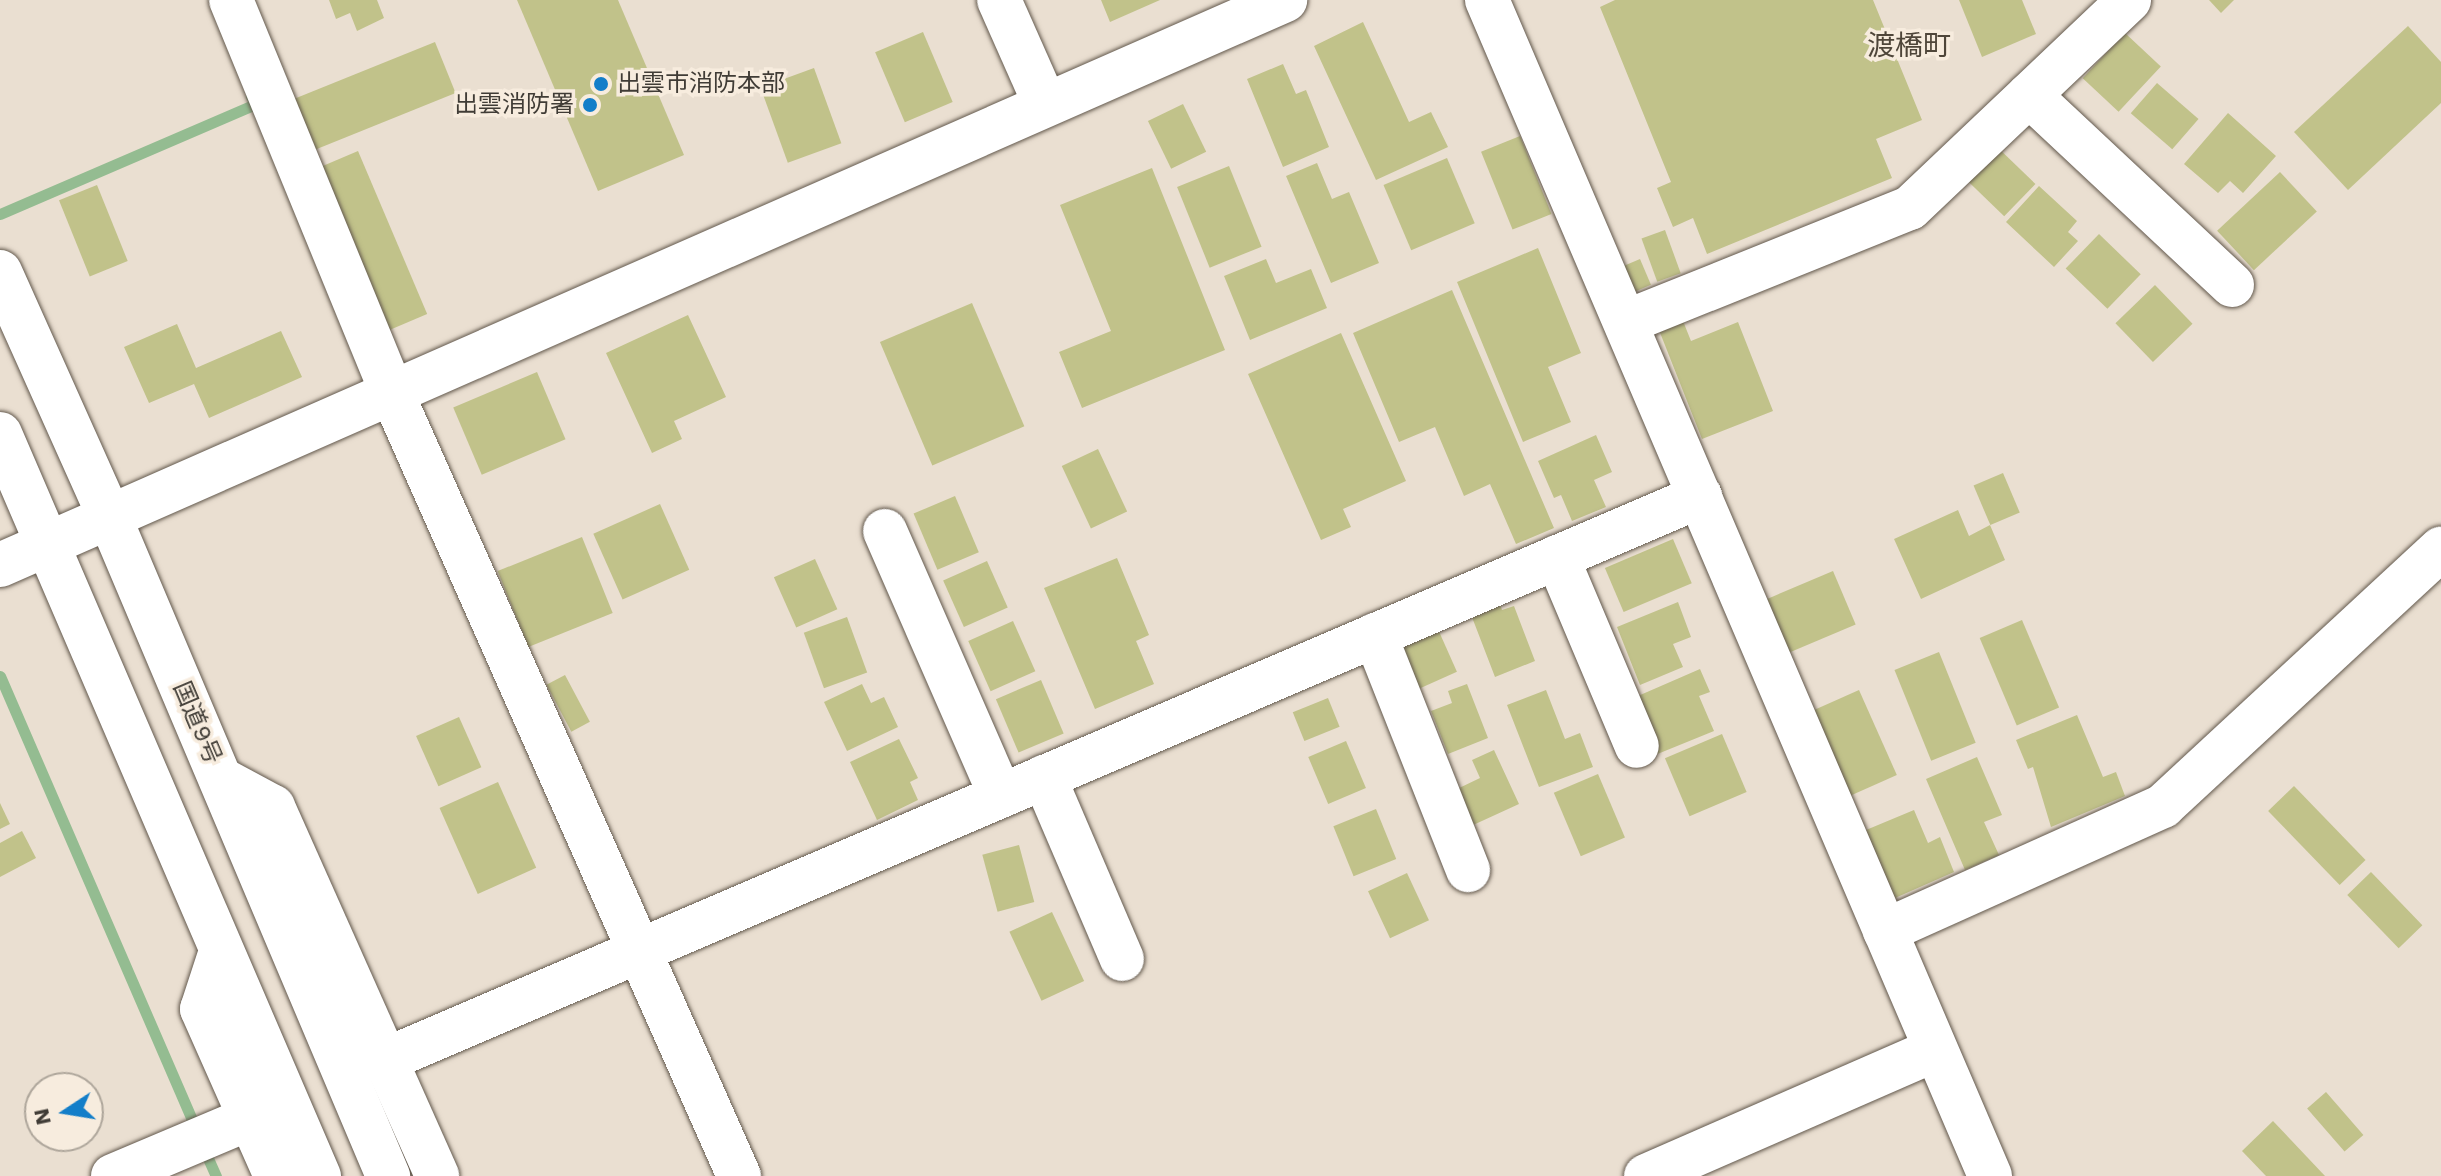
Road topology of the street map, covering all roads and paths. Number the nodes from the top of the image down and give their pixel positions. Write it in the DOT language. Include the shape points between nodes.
graph roads {
  1 [pos="231,0"];
  2 [pos="999,0"];
  3 [pos="1285,0"];
  4 [pos="1487,0"];
  5 [pos="2129,0"];
  6 [pos="2029,95"];
  7 [pos="1045,104"];
  8 [pos="0,272"];
  9 [pos="2232,285"];
  10 [pos="1626,322"];
  11 [pos="391,391"];
  12 [pos="0,434"];
  13 [pos="1700,496"];
  14 [pos="109,516"];
  15 [pos="885,531"];
  16 [pos="49,542"];
  17 [pos="2441,549"];
  18 [pos="1557,557"];
  19 [pos="0,565"];
  20 [pos="1375,635"];
  21 [pos="1637,746"];
  22 [pos="1044,777"];
  23 [pos="221,779"];
  24 [pos="1001,796"];
  25 [pos="1468,870"];
  26 [pos="1885,931"];
  27 [pos="221,951"];
  28 [pos="640,951"];
  29 [pos="1122,959"];
  30 [pos="1935,1050"];
  31 [pos="385,1060"];
  32 [pos="250,1118"];
  33 [pos="113,1176"];
  34 [pos="276,1176"];
  35 [pos="319,1176"];
  36 [pos="388,1176"];
  37 [pos="437,1176"];
  38 [pos="739,1176"];
  39 [pos="1646,1176"];
  40 [pos="1990,1176"];
  1 -- 11 [label="main road"];
  2 -- 7 [label="main road"];
  3 -- 7 [label="main road"];
  4 -- 10 [label="main road"];
  5 -- 6 [label="main road"];
  6 -- 9 [label="main road"];
  6 -- 10 [label="main road" via="1910,208"];
  7 -- 11 [label="main road"];
  8 -- 14 [label="main road, 国道9号"];
  10 -- 13 [label="main road"];
  11 -- 14 [label="main road"];
  11 -- 28 [label="main road"];
  12 -- 16 [label="main road"];
  13 -- 18 [label="main road"];
  13 -- 26 [label="main road"];
  14 -- 16 [label="main road"];
  14 -- 23 [label="main road, 国道9号"];
  15 -- 24 [label="main road"];
  16 -- 19 [label="main road"];
  16 -- 27 [label="main road"];
  17 -- 26 [label="main road" via="2163,806"];
  18 -- 20 [label="main road"];
  18 -- 21 [label="main road"];
  20 -- 22 [label="main road"];
  20 -- 25 [label="main road"];
  22 -- 24 [label="main road"];
  22 -- 29 [label="main road"];
  23 -- 31 [label="main road" via="273,807"];
  23 -- 36 [label="main road, 国道9号"];
  24 -- 28 [label="main road"];
  26 -- 30 [label="main road"];
  27 -- 32 [label="main road" via="202,1009"];
  27 -- 35 [label="main road"];
  28 -- 31 [label="main road"];
  28 -- 38 [label="main road"];
  30 -- 39 [label="main road"];
  30 -- 40 [label="main road"];
  31 -- 37 [label="main road"];
  32 -- 33 [label="main road"];
  32 -- 34 [label="main road"];
}
